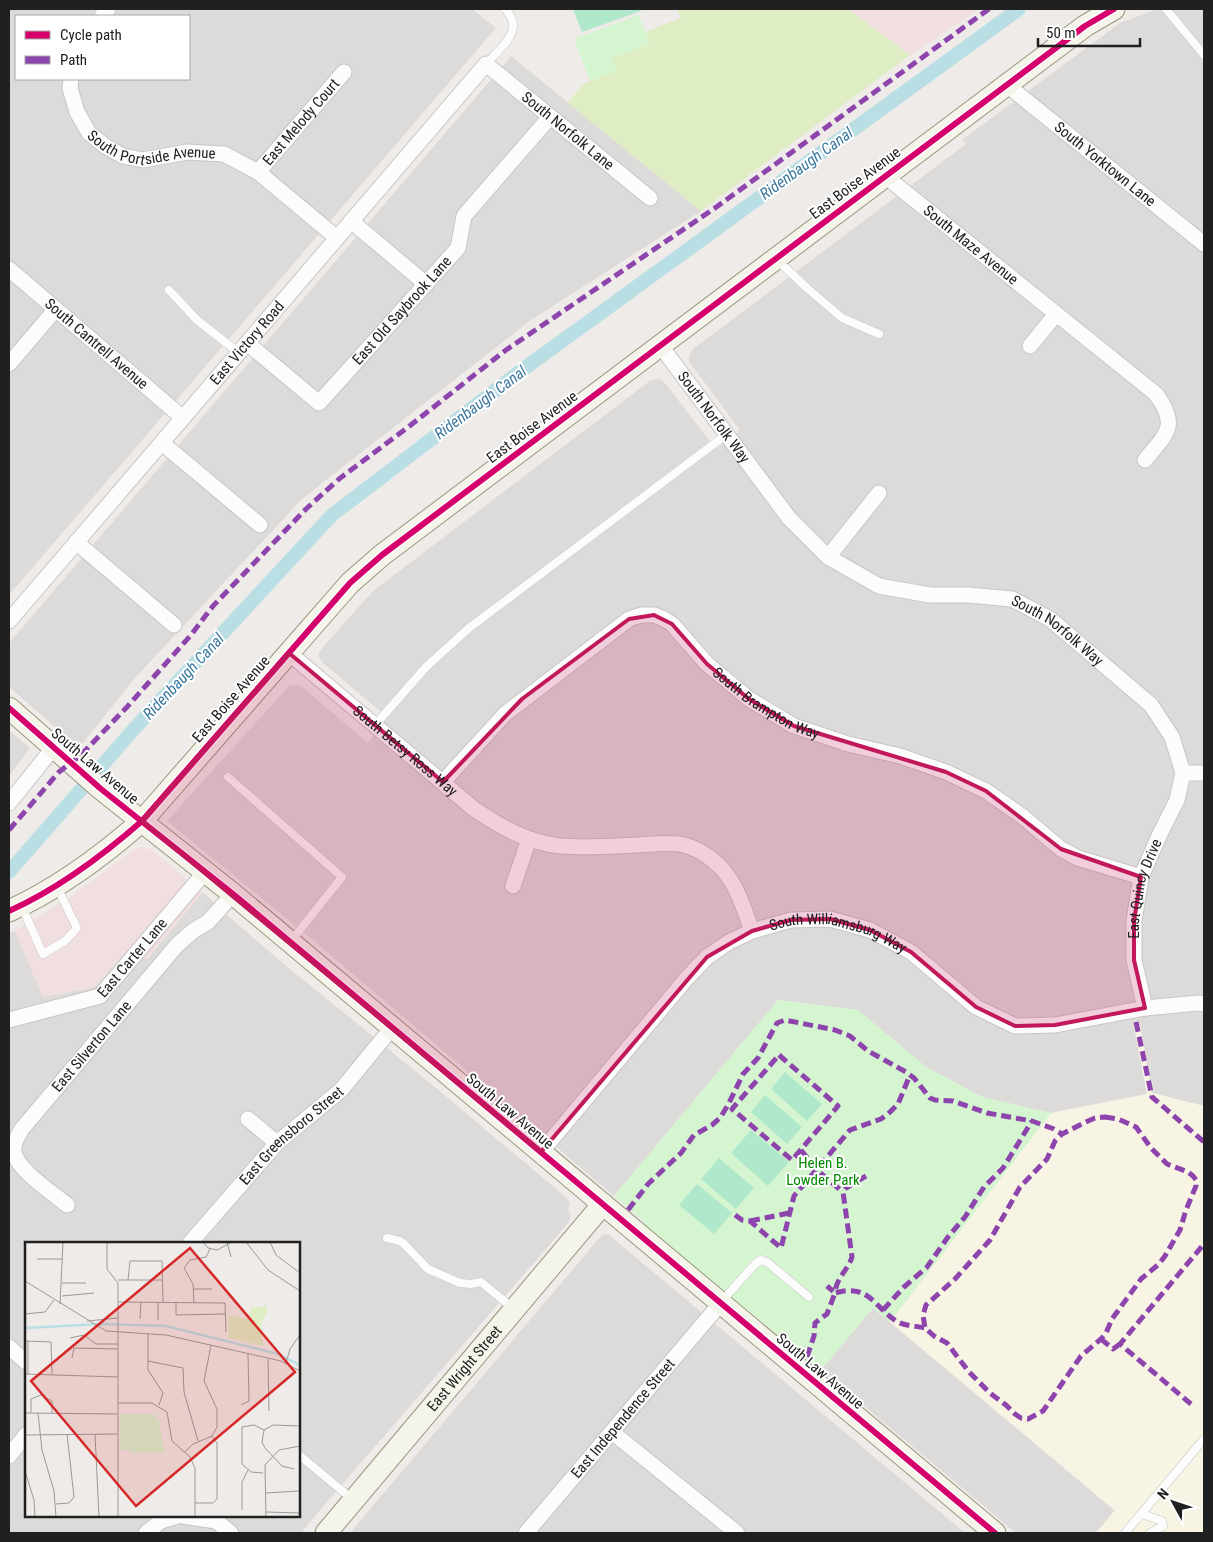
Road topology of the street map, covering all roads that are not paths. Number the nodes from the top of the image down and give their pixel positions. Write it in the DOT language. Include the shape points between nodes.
graph roads {
  1 [pos="505,9"];
  2 [pos="1114,9"];
  3 [pos="1166,9"];
  4 [pos="1204,54"];
  5 [pos="486,64"];
  6 [pos="344,72"];
  7 [pos="71,80"];
  8 [pos="1007,85"];
  9 [pos="550,117"];
  10 [pos="258,172"];
  11 [pos="885,176"];
  12 [pos="650,198"];
  13 [pos="351,221"];
  14 [pos="337,238"];
  15 [pos="1204,244"];
  16 [pos="776,258"];
  17 [pos="9,270"];
  18 [pos="426,284"];
  19 [pos="169,290"];
  20 [pos="56,309"];
  21 [pos="1056,314"];
  22 [pos="879,334"];
  23 [pos="660,345"];
  24 [pos="1030,346"];
  25 [pos="243,348"];
  26 [pos="9,364"];
  27 [pos="183,418"];
  28 [pos="727,434"];
  29 [pos="162,443"];
  30 [pos="1145,460"];
  31 [pos="879,493"];
  32 [pos="260,525"];
  33 [pos="76,542"];
  34 [pos="828,557"];
  35 [pos="9,621"];
  36 [pos="174,625"];
  37 [pos="289,653"];
  38 [pos="9,708"];
  39 [pos="375,725"];
  40 [pos="54,747"];
  41 [pos="1183,773"];
  42 [pos="1204,773"];
  43 [pos="228,777"];
  44 [pos="443,782"];
  45 [pos="9,803"];
  46 [pos="142,821"];
  47 [pos="529,839"];
  48 [pos="205,872"];
  49 [pos="1141,877"];
  50 [pos="56,886"];
  51 [pos="513,886"];
  52 [pos="232,894"];
  53 [pos="15,908"];
  54 [pos="752,931"];
  55 [pos="290,943"];
  56 [pos="1204,1004"];
  57 [pos="1145,1008"];
  58 [pos="9,1020"];
  59 [pos="392,1028"];
  60 [pos="248,1119"];
  61 [pos="277,1143"];
  62 [pos="541,1152"];
  63 [pos="603,1204"];
  64 [pos="67,1205"];
  65 [pos="387,1238"];
  66 [pos="191,1242"];
  67 [pos="809,1297"];
  68 [pos="720,1304"];
  69 [pos="514,1309"];
  70 [pos="9,1347"];
  71 [pos="25,1361"];
  72 [pos="612,1432"];
  73 [pos="25,1437"];
  74 [pos="1204,1439"];
  75 [pos="9,1456"];
  76 [pos="300,1457"];
  77 [pos="353,1501"];
  78 [pos="1142,1514"];
  79 [pos="175,1517"];
  80 [pos="191,1517"];
  81 [pos="146,1533"];
  82 [pos="231,1533"];
  83 [pos="326,1533"];
  84 [pos="526,1533"];
  85 [pos="737,1533"];
  86 [pos="995,1533"];
  87 [pos="1125,1533"];
  88 [pos="1150,1533"];
  1 -- 5 [label="lane" via="513,16 512,33"];
  2 -- 8 [label="street, East Boise Avenue" via="1088,24"];
  3 -- 4 [label="lane"];
  5 -- 9 [label="street, South Norfolk Lane"];
  5 -- 13 [label="street, East Victory Road"];
  6 -- 10 [label="street, East Melody Court"];
  7 -- 10 [label="street, South Portside Avenue" via="77,112 89,133 123,156 143,160 187,152 224,154"];
  8 -- 11 [label="street, East Boise Avenue"];
  8 -- 15 [label="street, South Yorktown Lane"];
  9 -- 12 [label="street, South Norfolk Lane"];
  9 -- 18 [label="street, East Old Saybrook Lane" via="464,216 458,248"];
  10 -- 14 [label="street, South Portside Avenue"];
  11 -- 16 [label="street, East Boise Avenue"];
  11 -- 21 [label="street, South Maze Avenue"];
  13 -- 14 [label="street, East Victory Road"];
  13 -- 18 [label="street"];
  14 -- 25 [label="street, East Victory Road"];
  16 -- 22 [label="lane" via="842,318"];
  16 -- 23 [label="street, East Boise Avenue"];
  17 -- 20 [label="street, South Cantrell Avenue"];
  18 -- 25 [label="street, East Old Saybrook Lane" via="319,403"];
  19 -- 25 [label="lane" via="197,320"];
  20 -- 26 [label="street"];
  20 -- 27 [label="street, South Cantrell Avenue"];
  21 -- 24 [label="street"];
  21 -- 30 [label="street, South Maze Avenue" via="1156,394 1166,408 1169,423 1164,437"];
  23 -- 28 [label="street, South Norfolk Way"];
  23 -- 37 [label="street, East Boise Avenue" via="382,555 350,583"];
  25 -- 27 [label="street, East Victory Road"];
  27 -- 29 [label="street, East Victory Road"];
  28 -- 34 [label="street, South Norfolk Way" via="789,518"];
  28 -- 39 [label="lane" via="469,628 426,667"];
  29 -- 32 [label="street"];
  29 -- 33 [label="street, East Victory Road"];
  31 -- 34 [label="street"];
  33 -- 35 [label="street, East Victory Road"];
  33 -- 36 [label="street"];
  34 -- 41 [label="street, South Norfolk Way" via="879,586 930,595 1012,599 1050,620 1151,705 1172,737"];
  37 -- 39 [label="street, South Betsy Ross Way"];
  37 -- 46 [label="street, East Boise Avenue"];
  38 -- 40 [label="street, South Law Avenue"];
  39 -- 44 [label="street, South Betsy Ross Way"];
  40 -- 45 [label="street"];
  40 -- 46 [label="street, South Law Avenue"];
  41 -- 42 [label="street"];
  41 -- 49 [label="street, East Quincy Drive" via="1177,800"];
  43 -- 55 [label="lane" via="342,877"];
  44 -- 47 [label="street, South Betsy Ross Way" via="499,826"];
  44 -- 49 [label="street, South Brampton Way" via="488,730 522,699 629,619 654,615 672,624 707,664 749,699 794,726 946,772 986,791 1061,849 1078,858"];
  46 -- 48 [label="street, South Law Avenue"];
  46 -- 50 [label="street, East Boise Avenue"];
  47 -- 51 [label="street"];
  47 -- 54 [label="street, South Betsy Ross Way" via="559,846 661,843 698,850 727,874"];
  48 -- 52 [label="street, South Law Avenue"];
  48 -- 58 [label="street, East Carter Lane" via="100,996"];
  49 -- 57 [label="street, East Quincy Drive" via="1134,921 1134,960"];
  50 -- 53 [label="street, East Boise Avenue"];
  50 -- 53 [label="lane" via="77,928 65,942 43,954"];
  52 -- 55 [label="street, South Law Avenue"];
  52 -- 64 [label="street, East Silverton Lane" via="208,922 177,945 21,1130 13,1151 16,1160"];
  54 -- 57 [label="street, South Williamsburg Way" via="791,920 830,919 870,930 911,952 976,1007 1015,1026 1055,1025"];
  54 -- 62 [label="street, South Williamsburg Way" via="714,952 687,978"];
  55 -- 59 [label="street, South Law Avenue"];
  56 -- 57 [label="street, South Williamsburg Way"];
  59 -- 61 [label="street, East Greensboro Street" via="341,1090"];
  59 -- 62 [label="street, South Law Avenue"];
  60 -- 61 [label="street"];
  61 -- 66 [label="street, East Greensboro Street"];
  62 -- 63 [label="street, South Law Avenue"];
  63 -- 68 [label="street, South Law Avenue"];
  63 -- 69 [label="street, East Wright Street"];
  65 -- 69 [label="lane" via="404,1244 428,1269 464,1284 481,1282"];
  67 -- 68 [label="lane" via="768,1262 761,1260"];
  68 -- 72 [label="street, East Independence Street"];
  68 -- 86 [label="street, South Law Avenue"];
  69 -- 77 [label="street, East Wright Street"];
  70 -- 71 [label="street"];
  72 -- 84 [label="street, East Independence Street"];
  72 -- 85 [label="street"];
  73 -- 75 [label="street"];
  74 -- 78 [label="lane"];
  76 -- 77 [label="lane"];
  77 -- 83 [label="street, East Wright Street"];
  78 -- 87 [label="lane"];
  78 -- 88 [label="lane" via="1162,1521 1162,1526"];
  79 -- 81 [label="street" via="161,1521"];
  80 -- 82 [label="street" via="216,1520"];
}
